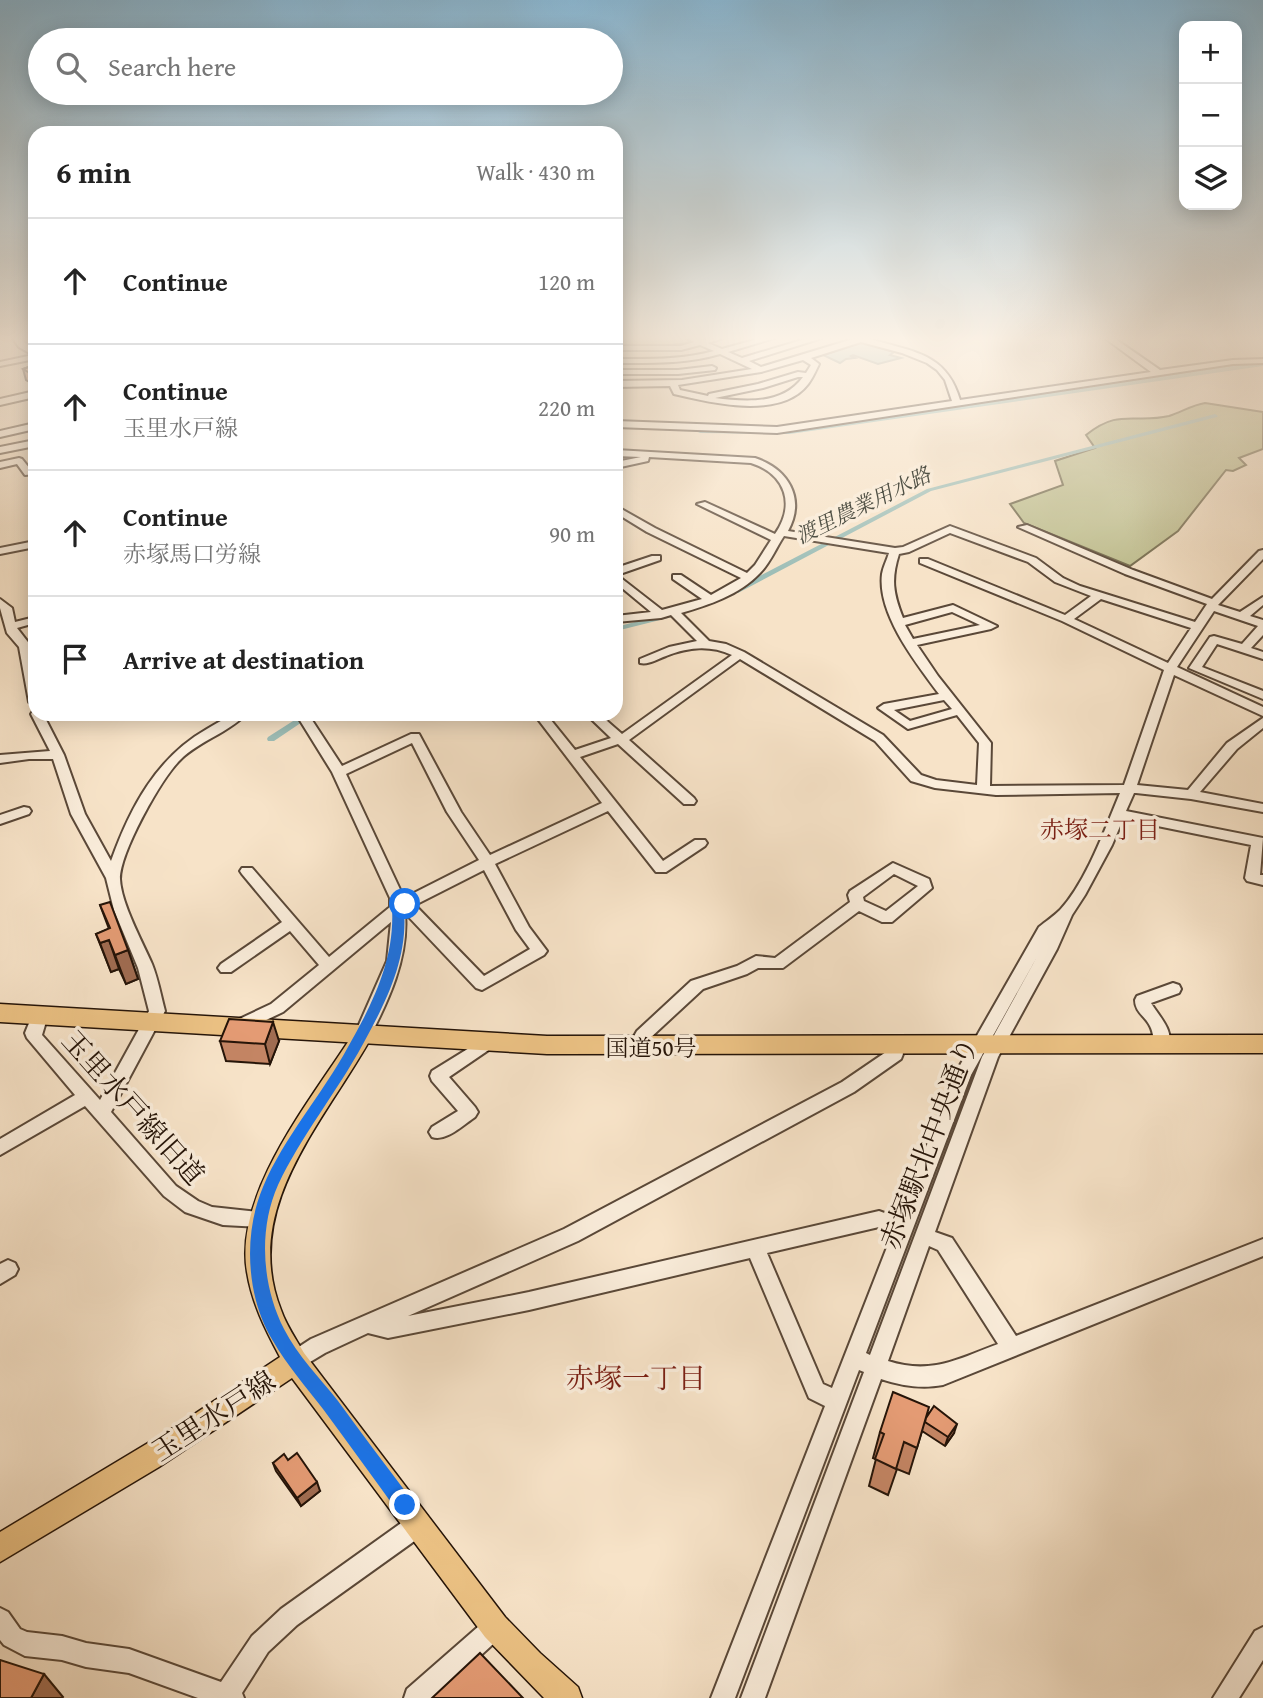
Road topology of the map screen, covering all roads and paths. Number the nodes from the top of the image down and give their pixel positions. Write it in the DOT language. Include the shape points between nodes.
graph roads {
  1 [pos="879,415"];
  2 [pos="623,424"];
  3 [pos="28,428"];
  4 [pos="0,434"];
  5 [pos="28,444"];
  6 [pos="0,450"];
  7 [pos="623,453"];
  8 [pos="659,455"];
  9 [pos="623,463"];
  10 [pos="0,465"];
  11 [pos="23,467"];
  12 [pos="0,472"];
  13 [pos="28,473"];
  14 [pos="702,503"];
  15 [pos="623,513"];
  16 [pos="1023,527"];
  17 [pos="781,536"];
  18 [pos="28,545"];
  19 [pos="0,551"];
  20 [pos="895,551"];
  21 [pos="1263,552"];
  22 [pos="656,558"];
  23 [pos="924,561"];
  24 [pos="623,570"];
  25 [pos="677,577"];
  26 [pos="748,578"];
  27 [pos="623,584"];
  28 [pos="1099,596"];
  29 [pos="709,599"];
  30 [pos="1263,600"];
  31 [pos="0,602"];
  32 [pos="1212,605"];
  33 [pos="676,613"];
  34 [pos="661,615"];
  35 [pos="1242,616"];
  36 [pos="623,618"];
  37 [pos="1066,619"];
  38 [pos="28,622"];
  39 [pos="898,623"];
  40 [pos="12,626"];
  41 [pos="1197,626"];
  42 [pos="1263,626"];
  43 [pos="704,642"];
  44 [pos="909,643"];
  45 [pos="1244,649"];
  46 [pos="740,654"];
  47 [pos="1263,656"];
  48 [pos="644,661"];
  49 [pos="28,663"];
  50 [pos="1170,669"];
  51 [pos="1263,695"];
  52 [pos="946,696"];
  53 [pos="960,711"];
  54 [pos="1263,712"];
  55 [pos="41,721"];
  56 [pos="228,721"];
  57 [pos="307,721"];
  58 [pos="545,721"];
  59 [pos="600,721"];
  60 [pos="1263,722"];
  61 [pos="620,739"];
  62 [pos="58,755"];
  63 [pos="572,755"];
  64 [pos="0,759"];
  65 [pos="339,772"];
  66 [pos="983,789"];
  67 [pos="1129,789"];
  68 [pos="1191,795"];
  69 [pos="689,801"];
  70 [pos="609,805"];
  71 [pos="1263,808"];
  72 [pos="24,811"];
  73 [pos="1119,814"];
  74 [pos="0,820"];
  75 [pos="700,843"];
  76 [pos="1261,843"];
  77 [pos="487,862"];
  78 [pos="247,871"];
  79 [pos="113,878"];
  80 [pos="1263,880"];
  81 [pos="858,904"];
  82 [pos="402,906"];
  83 [pos="291,923"];
  84 [pos="329,967"];
  85 [pos="226,968"];
  86 [pos="1173,989"];
  87 [pos="0,1013"];
  88 [pos="40,1016"];
  89 [pos="150,1022"];
  90 [pos="236,1028"];
  91 [pos="362,1036"];
  92 [pos="487,1043"];
  93 [pos="1263,1044"];
  94 [pos="893,1045"];
  95 [pos="988,1045"];
  96 [pos="1163,1045"];
  97 [pos="636,1047"];
  98 [pos="88,1096"];
  99 [pos="102,1113"];
  100 [pos="438,1132"];
  101 [pos="0,1148"];
  102 [pos="922,1184"];
  103 [pos="941,1193"];
  104 [pos="260,1219"];
  105 [pos="904,1228"];
  106 [pos="924,1236"];
  107 [pos="1263,1247"];
  108 [pos="756,1249"];
  109 [pos="367,1324"];
  110 [pos="1012,1348"];
  111 [pos="854,1358"];
  112 [pos="295,1361"];
  113 [pos="876,1366"];
  114 [pos="837,1402"];
  115 [pos="419,1524"];
  116 [pos="0,1548"];
  117 [pos="0,1620"];
  118 [pos="495,1627"];
  119 [pos="1263,1639"];
  120 [pos="230,1697"];
  121 [pos="416,1698"];
  122 [pos="567,1698"];
  123 [pos="723,1698"];
  124 [pos="754,1698"];
  125 [pos="1225,1698"];
  1 -- 2 [label="street" via="777,430"];
  3 -- 4 [label="street"];
  5 -- 6 [label="street"];
  7 -- 8 [label="street"];
  8 -- 9 [label="street"];
  8 -- 17 [label="street" via="752,460 767,465 789,490 791,514"];
  10 -- 11 [label="street" via="19,461"];
  11 -- 12 [label="street"];
  11 -- 13 [label="street"];
  14 -- 17 [label="street"];
  15 -- 26 [label="street"];
  16 -- 32 [label="street"];
  17 -- 20 [label="street"];
  17 -- 26 [label="street"];
  18 -- 19 [label="street"];
  20 -- 28 [label="street" via="950,529 1032,560 1068,585"];
  20 -- 39 [label="street" via="888,562 887,594"];
  21 -- 32 [label="street, 赤塚駅北中央通り"];
  22 -- 24 [label="street"];
  23 -- 37 [label="street"];
  25 -- 29 [label="street"];
  26 -- 29 [label="street"];
  27 -- 34 [label="street"];
  28 -- 37 [label="street"];
  28 -- 41 [label="street"];
  29 -- 33 [label="street"];
  30 -- 35 [label="street"];
  31 -- 40 [label="street"];
  32 -- 35 [label="street"];
  32 -- 41 [label="street, 赤塚駅北中央通り"];
  33 -- 34 [label="street"];
  33 -- 43 [label="street"];
  34 -- 36 [label="street"];
  35 -- 42 [label="street"];
  37 -- 50 [label="street"];
  38 -- 40 [label="street"];
  39 -- 44 [label="street"];
  39 -- 44 [label="street" via="953,608 991,626"];
  40 -- 49 [label="street" via="25,646"];
  41 -- 50 [label="street, 赤塚駅北中央通り"];
  42 -- 45 [label="street"];
  43 -- 46 [label="street"];
  43 -- 48 [label="street"];
  44 -- 52 [label="street"];
  45 -- 47 [label="street"];
  45 -- 51 [label="street" via="1214,639 1195,668"];
  46 -- 61 [label="street"];
  46 -- 66 [label="street" via="871,732 916,778"];
  50 -- 54 [label="street"];
  50 -- 67 [label="street, 赤塚駅北中央通り"];
  52 -- 53 [label="street"];
  52 -- 53 [label="street" via="884,708 908,725"];
  53 -- 66 [label="street" via="985,743"];
  55 -- 62 [label="street"];
  56 -- 79 [label="street" via="200,737 172,762 129,828"];
  57 -- 65 [label="street"];
  58 -- 63 [label="street"];
  59 -- 61 [label="street"];
  60 -- 68 [label="street" via="1232,746"];
  61 -- 63 [label="street"];
  61 -- 69 [label="street"];
  62 -- 64 [label="street"];
  62 -- 79 [label="street" via="78,814"];
  63 -- 70 [label="street"];
  65 -- 77 [label="street" via="415,737 454,812"];
  65 -- 82 [label="street"];
  66 -- 67 [label="street"];
  67 -- 68 [label="street"];
  67 -- 73 [label="street, 赤塚駅北中央通り"];
  68 -- 71 [label="street"];
  70 -- 75 [label="street" via="661,869"];
  70 -- 77 [label="street"];
  72 -- 74 [label="street"];
  73 -- 76 [label="street"];
  73 -- 95 [label="street, 赤塚駅北中央通り" via="1017,1011"];
  76 -- 80 [label="street" via="1252,878"];
  77 -- 82 [label="street"];
  77 -- 82 [label="street" via="539,951 482,984"];
  78 -- 83 [label="street"];
  79 -- 89 [label="street" via="121,910 146,968 156,1011"];
  81 -- 97 [label="street" via="778,964 756,962 697,985"];
  82 -- 84 [label="street"];
  82 -- 91 [label="street" via="395,961"];
  83 -- 84 [label="street"];
  83 -- 85 [label="street"];
  84 -- 90 [label="street" via="277,1008"];
  86 -- 96 [label="street" via="1143,1000 1159,1027"];
  87 -- 88 [label="highway, 国道50号"];
  88 -- 89 [label="highway, 国道50号"];
  88 -- 98 [label="street, 玉里水戸線旧道" via="35,1038"];
  89 -- 90 [label="highway, 国道50号"];
  89 -- 99 [label="street"];
  90 -- 91 [label="highway, 国道50号"];
  91 -- 92 [label="highway, 国道50号"];
  91 -- 104 [label="main road, 玉里水戸線" via="279,1168"];
  92 -- 97 [label="highway, 国道50号"];
  92 -- 100 [label="street" via="438,1076 469,1112"];
  93 -- 96 [label="highway, 国道50号"];
  94 -- 95 [label="highway, 国道50号"];
  94 -- 97 [label="highway, 国道50号"];
  94 -- 109 [label="street" via="895,1054 848,1087 572,1235"];
  95 -- 96 [label="highway, 国道50号"];
  95 -- 102 [label="street, 赤塚駅北中央通り" via="963,1074"];
  95 -- 103 [label="street, 赤塚駅北中央通り"];
  98 -- 99 [label="street, 玉里水戸線旧道"];
  98 -- 101 [label="street"];
  99 -- 104 [label="street, 玉里水戸線旧道" via="182,1202 212,1217"];
  102 -- 103 [label="street"];
  102 -- 105 [label="street, 赤塚駅北中央通り"];
  103 -- 106 [label="street, 赤塚駅北中央通り"];
  104 -- 112 [label="main road, 玉里水戸線" via="259,1280 278,1334"];
  105 -- 108 [label="street" via="879,1219"];
  105 -- 111 [label="street, 赤塚駅北中央通り"];
  106 -- 110 [label="street" via="945,1244"];
  106 -- 113 [label="street, 赤塚駅北中央通り"];
  107 -- 110 [label="street"];
  108 -- 109 [label="street" via="388,1329"];
  108 -- 114 [label="street" via="816,1391"];
  109 -- 112 [label="street"];
  110 -- 113 [label="street" via="928,1379 904,1378"];
  111 -- 113 [label="street"];
  111 -- 114 [label="street, 赤塚駅北中央通り"];
  112 -- 115 [label="main road"];
  112 -- 116 [label="main road, 玉里水戸線" via="193,1430"];
  113 -- 124 [label="street, 赤塚駅北中央通り"];
  114 -- 123 [label="street, 赤塚駅北中央通り"];
  115 -- 118 [label="main road"];
  115 -- 120 [label="street" via="289,1617 260,1644"];
  117 -- 120 [label="street" via="12,1637 25,1644 129,1661"];
  118 -- 121 [label="street"];
  118 -- 122 [label="main road"];
  119 -- 125 [label="street"];
}
